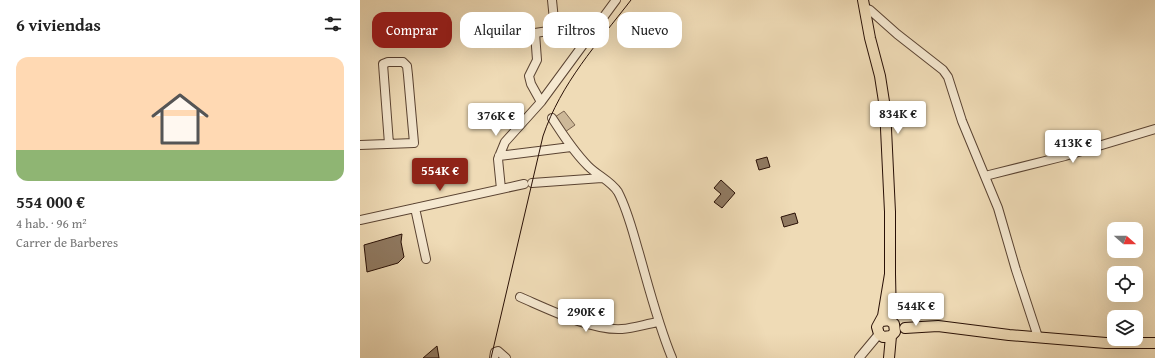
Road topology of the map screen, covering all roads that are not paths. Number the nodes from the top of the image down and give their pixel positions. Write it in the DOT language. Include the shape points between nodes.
graph roads {
  1 [pos="552,0"];
  2 [pos="616,0"];
  3 [pos="864,4"];
  4 [pos="553,12"];
  5 [pos="607,12"];
  6 [pos="543,32"];
  7 [pos="580,48"];
  8 [pos="541,102"];
  9 [pos="552,118"];
  10 [pos="1155,129"];
  11 [pos="389,144"];
  12 [pos="360,145"];
  13 [pos="571,147"];
  14 [pos="499,156"];
  15 [pos="985,176"];
  16 [pos="602,178"];
  17 [pos="501,189"];
  18 [pos="415,208"];
  19 [pos="360,220"];
  20 [pos="426,259"];
  21 [pos="520,298"];
  22 [pos="658,322"];
  23 [pos="888,329"];
  24 [pos="1038,337"];
  25 [pos="1155,343"];
  26 [pos="494,358"];
  27 [pos="506,358"];
  28 [pos="672,358"];
  29 [pos="859,358"];
  30 [pos="885,358"];
  31 [pos="889,358"];
  1 -- 4 [label="street"];
  2 -- 5 [label="street"];
  3 -- 15 [label="street" via="946,74"];
  3 -- 23 [label="main road" via="885,108 890,212"];
  6 -- 8 [label="street" via="535,33 537,60 529,76"];
  7 -- 8 [label="street"];
  8 -- 14 [label="street" via="505,142"];
  9 -- 13 [label="street"];
  10 -- 15 [label="street" via="1065,156"];
  11 -- 11 [label="street" via="414,143 407,66 403,62 383,64"];
  11 -- 12 [label="street"];
  13 -- 14 [label="street"];
  13 -- 16 [label="street"];
  14 -- 17 [label="street"];
  15 -- 24 [label="street" via="998,208"];
  16 -- 17 [label="street" via="528,184"];
  16 -- 22 [label="street" via="610,182 618,192 631,225"];
  17 -- 18 [label="street"];
  18 -- 19 [label="street"];
  18 -- 20 [label="street"];
  21 -- 22 [label="street" via="581,322 610,328 621,329"];
  22 -- 28 [label="street"];
  23 -- 24 [label="main road" via="938,326"];
  23 -- 29 [label="street"];
  23 -- 30 [label="main road"];
  23 -- 31 [label="main road"];
  24 -- 25 [label="main road" via="1106,343"];
  26 -- 27 [label="street" via="495,352 498,351"];
}
